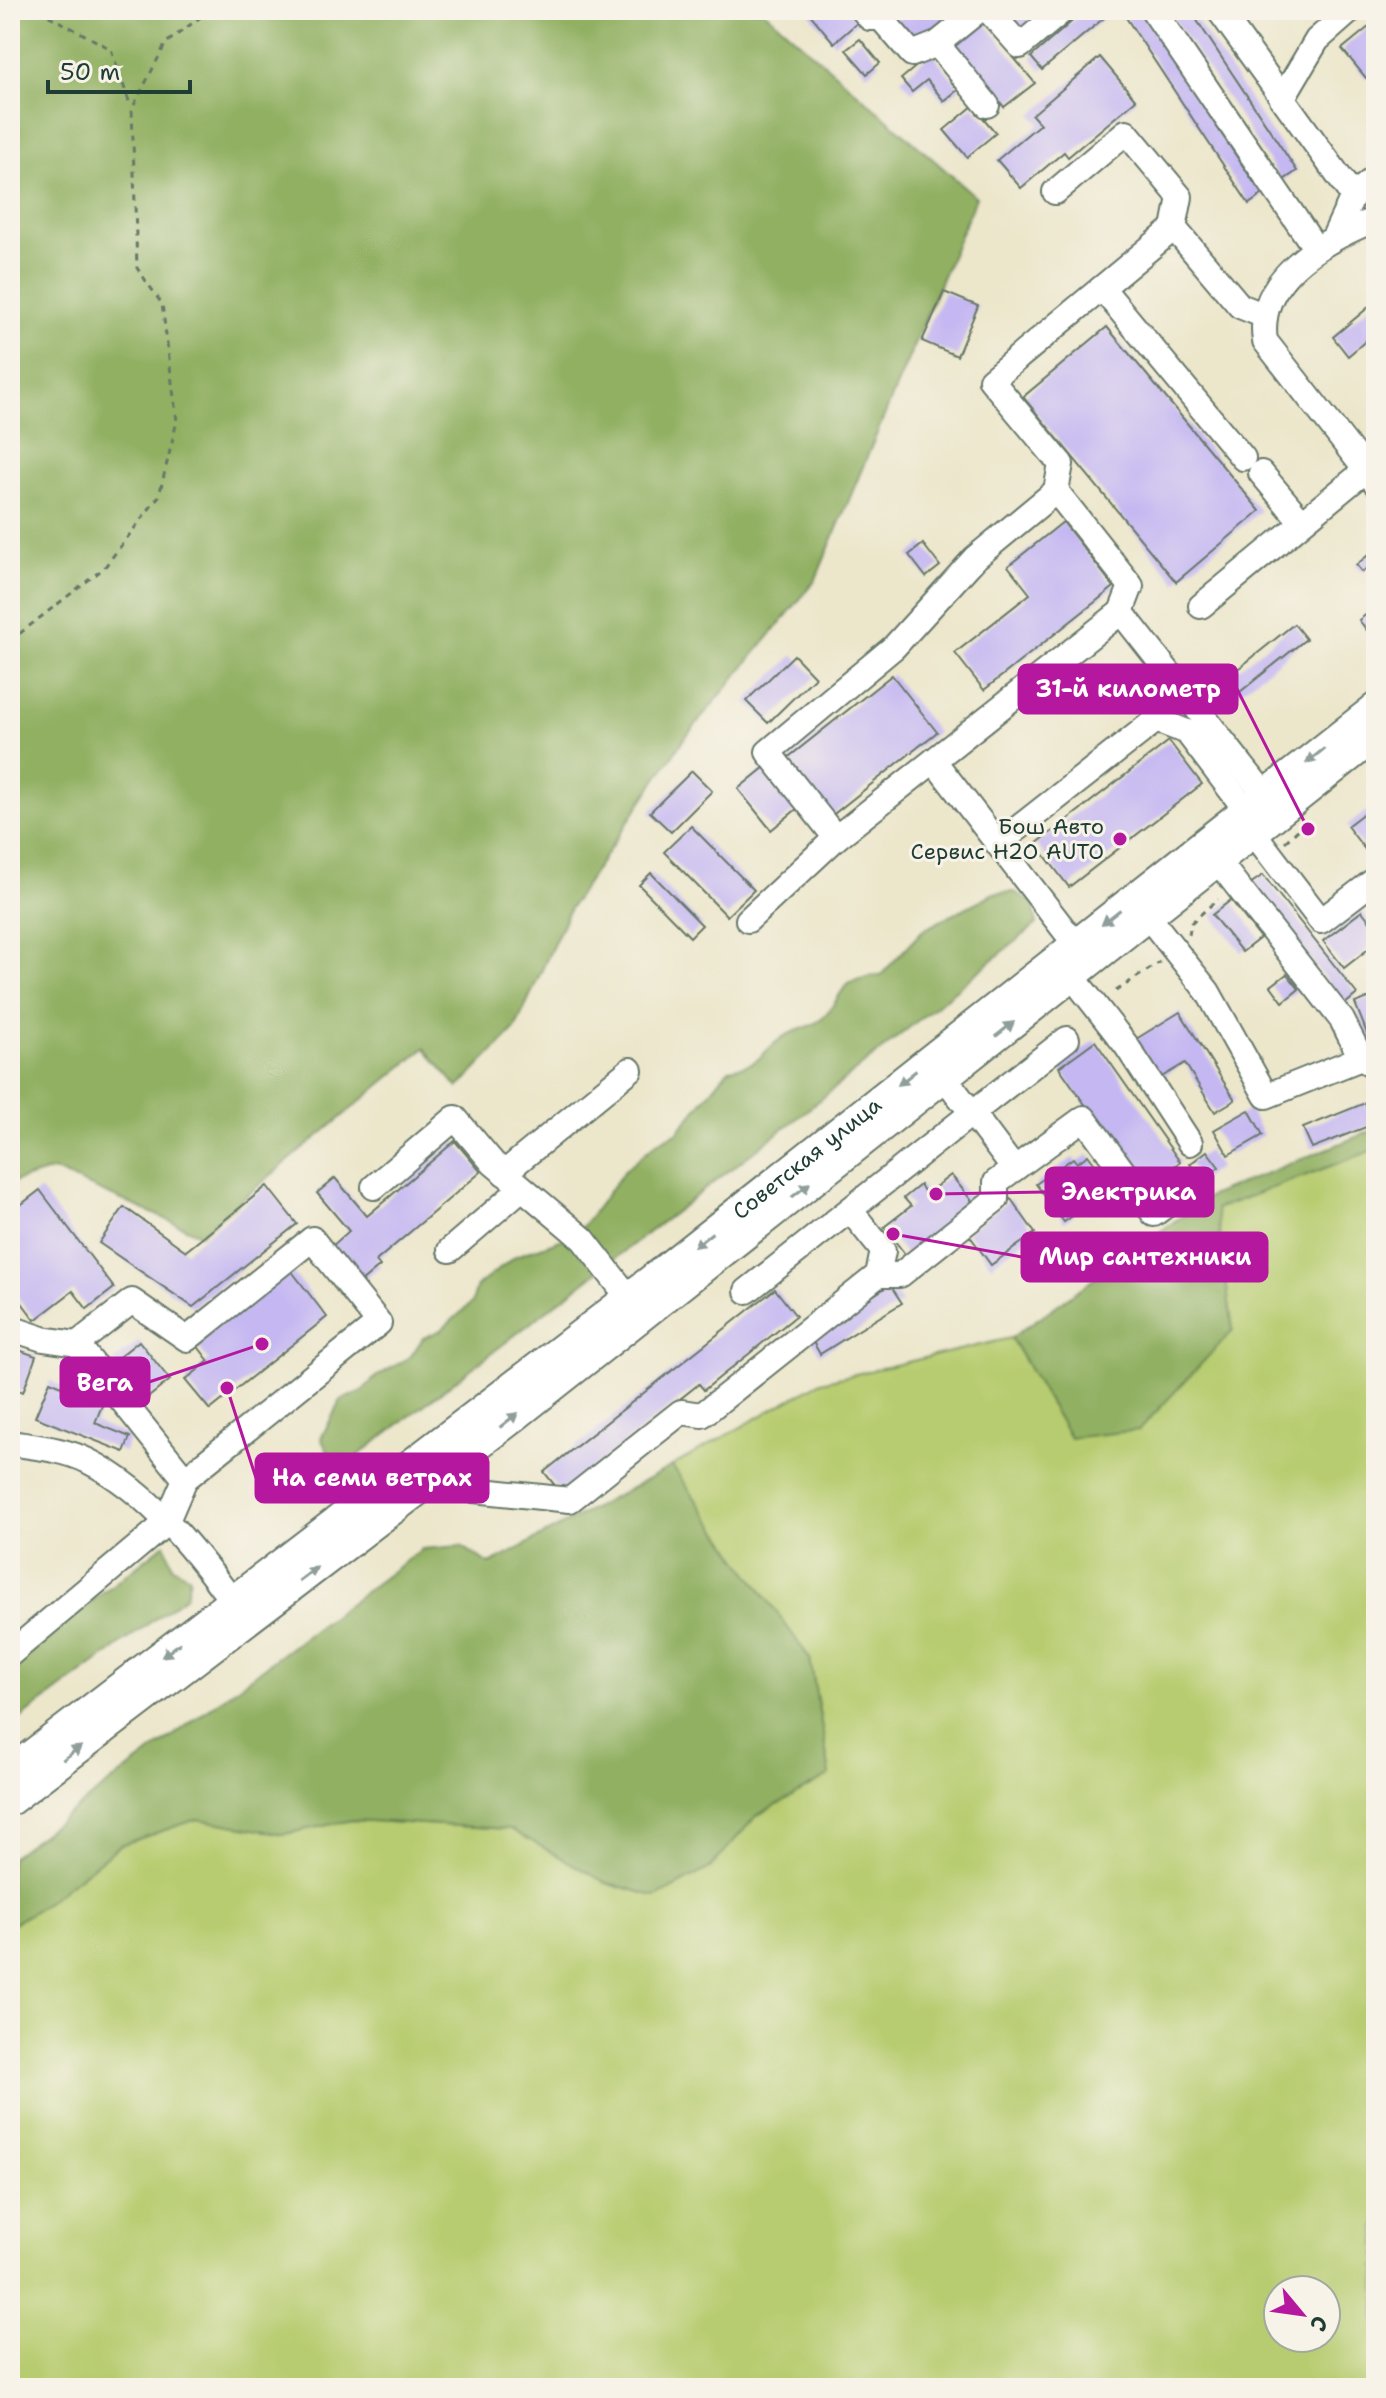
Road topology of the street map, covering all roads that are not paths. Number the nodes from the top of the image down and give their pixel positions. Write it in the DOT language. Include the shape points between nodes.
graph roads {
  1 [pos="979,10"];
  2 [pos="988,10"];
  3 [pos="1063,10"];
  4 [pos="1153,10"];
  5 [pos="1219,10"];
  6 [pos="1351,10"];
  7 [pos="878,13"];
  8 [pos="937,44"];
  9 [pos="1282,99"];
  10 [pos="987,105"];
  11 [pos="1376,177"];
  12 [pos="1055,192"];
  13 [pos="1353,196"];
  14 [pos="1376,219"];
  15 [pos="1174,228"];
  16 [pos="1326,242"];
  17 [pos="1102,288"];
  18 [pos="1265,316"];
  19 [pos="1371,476"];
  20 [pos="1056,491"];
  21 [pos="1302,522"];
  22 [pos="1201,606"];
  23 [pos="1121,612"];
  24 [pos="1376,708"];
  25 [pos="1376,735"];
  26 [pos="934,761"];
  27 [pos="1255,812"];
  28 [pos="836,838"];
  29 [pos="998,844"];
  30 [pos="1217,860"];
  31 [pos="1376,886"];
  32 [pos="1147,915"];
  33 [pos="748,920"];
  34 [pos="1076,945"];
  35 [pos="1072,976"];
  36 [pos="1067,1039"];
  37 [pos="1368,1062"];
  38 [pos="630,1070"];
  39 [pos="944,1077"];
  40 [pos="972,1113"];
  41 [pos="1190,1143"];
  42 [pos="1014,1169"];
  43 [pos="513,1180"];
  44 [pos="374,1187"];
  45 [pos="1170,1202"];
  46 [pos="850,1210"];
  47 [pos="450,1250"];
  48 [pos="878,1275"];
  49 [pos="747,1291"];
  50 [pos="629,1298"];
  51 [pos="10,1328"];
  52 [pos="77,1344"];
  53 [pos="10,1443"];
  54 [pos="448,1468"];
  55 [pos="185,1479"];
  56 [pos="166,1523"];
  57 [pos="240,1612"];
  58 [pos="10,1654"];
  59 [pos="10,1772"];
  60 [pos="10,1800"];
  1 -- 8 [label="street"];
  2 -- 3 [label="street" via="1020,46"];
  4 -- 16 [label="street"];
  5 -- 9 [label="street"];
  6 -- 9 [label="street" via="1317,40"];
  7 -- 8 [label="street" via="912,54"];
  8 -- 10 [label="street"];
  9 -- 13 [label="street"];
  11 -- 13 [label="street"];
  12 -- 15 [label="street" via="1126,132 1180,197"];
  13 -- 16 [label="street"];
  14 -- 16 [label="street"];
  15 -- 17 [label="street"];
  15 -- 18 [label="street" via="1240,306"];
  16 -- 18 [label="street" via="1276,289"];
  17 -- 20 [label="street" via="991,380 1061,464"];
  17 -- 21 [label="street"];
  18 -- 19 [label="street" via="1265,341"];
  19 -- 21 [label="street"];
  20 -- 23 [label="street" via="1131,586"];
  20 -- 28 [label="street" via="975,558 894,647 768,752"];
  21 -- 22 [label="street"];
  23 -- 26 [label="street"];
  23 -- 27 [label="street"];
  24 -- 27 [label="main road, Советская улица, one-way"];
  25 -- 27 [label="main road, Советская улица"];
  26 -- 28 [label="street"];
  26 -- 29 [label="street"];
  27 -- 29 [label="street" via="1187,732 1156,720"];
  27 -- 30 [label="main road, Советская улица"];
  27 -- 31 [label="street" via="1321,921 1372,882"];
  27 -- 34 [label="main road, Советская улица, one-way"];
  28 -- 33 [label="street"];
  29 -- 34 [label="street"];
  30 -- 32 [label="main road, Советская улица"];
  30 -- 37 [label="street" via="1342,1020"];
  32 -- 35 [label="main road, Советская улица"];
  32 -- 37 [label="street" via="1208,992 1266,1096"];
  34 -- 50 [label="main road, Советская улица, one-way"];
  39 -- 35 [label="main road, Советская улица, one-way"];
  35 -- 41 [label="street" via="1126,1045"];
  36 -- 40 [label="street"];
  38 -- 43 [label="street"];
  39 -- 40 [label="street"];
  54 -- 39 [label="main road, Советская улица, one-way"];
  40 -- 42 [label="street"];
  40 -- 46 [label="street"];
  42 -- 45 [label="street" via="1084,1118 1154,1214"];
  42 -- 48 [label="street" via="996,1182 996,1199 900,1275"];
  43 -- 44 [label="street" via="455,1118"];
  43 -- 47 [label="street"];
  43 -- 50 [label="street" via="583,1239"];
  46 -- 48 [label="street" via="883,1251"];
  46 -- 49 [label="street"];
  48 -- 54 [label="street" via="702,1415 681,1412 570,1500 464,1489"];
  50 -- 57 [label="main road, Советская улица"];
  51 -- 52 [label="street"];
  52 -- 55 [label="street"];
  52 -- 55 [label="street" via="132,1301 187,1339 312,1239 379,1323"];
  53 -- 56 [label="street" via="86,1460 148,1502"];
  57 -- 54 [label="main road, Советская улица, one-way"];
  55 -- 56 [label="street"];
  56 -- 57 [label="street"];
  56 -- 58 [label="street"];
  57 -- 59 [label="main road, one-way"];
  60 -- 57 [label="main road, one-way"];
}
